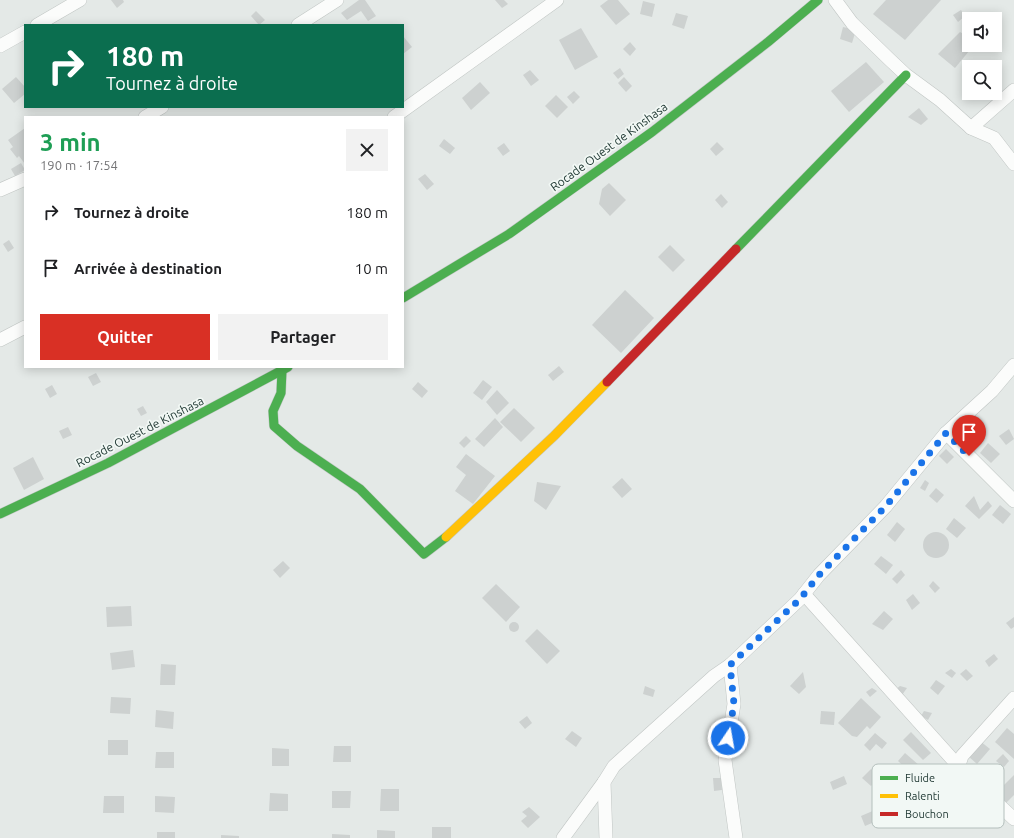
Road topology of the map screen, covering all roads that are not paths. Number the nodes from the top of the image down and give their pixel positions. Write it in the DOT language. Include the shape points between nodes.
graph roads {
  1 [pos="80,0"];
  2 [pos="337,0"];
  3 [pos="557,0"];
  4 [pos="818,0"];
  5 [pos="835,0"];
  6 [pos="39,24"];
  7 [pos="300,24"];
  8 [pos="24,33"];
  9 [pos="0,46"];
  10 [pos="906,75"];
  11 [pos="1014,90"];
  12 [pos="160,108"];
  13 [pos="147,116"];
  14 [pos="395,116"];
  15 [pos="971,128"];
  16 [pos="1014,164"];
  17 [pos="24,179"];
  18 [pos="0,190"];
  19 [pos="404,297"];
  20 [pos="24,328"];
  21 [pos="0,340"];
  22 [pos="1014,365"];
  23 [pos="285,369"];
  24 [pos="946,433"];
  25 [pos="1014,501"];
  26 [pos="0,514"];
  27 [pos="804,594"];
  28 [pos="730,665"];
  29 [pos="1014,698"];
  30 [pos="958,764"];
  31 [pos="959,764"];
  32 [pos="604,782"];
  33 [pos="1004,810"];
  34 [pos="1014,820"];
  35 [pos="563,838"];
  36 [pos="606,838"];
  37 [pos="736,838"];
  1 -- 6 [label="street"];
  2 -- 7 [label="street"];
  3 -- 14 [label="street"];
  4 -- 19 [label="street, Rocade Ouest de Kinshasa" via="652,132 509,234"];
  5 -- 10 [label="street" via="852,23"];
  8 -- 9 [label="street"];
  10 -- 15 [label="street" via="940,100"];
  10 -- 23 [label="street" via="554,436 443,540 424,554 360,489 297,446 274,426 273,411 281,393"];
  11 -- 15 [label="street"];
  12 -- 13 [label="street"];
  15 -- 16 [label="street" via="994,138"];
  17 -- 18 [label="street"];
  20 -- 21 [label="street"];
  22 -- 24 [label="street" via="992,391"];
  23 -- 26 [label="street, Rocade Ouest de Kinshasa" via="108,463"];
  24 -- 25 [label="street"];
  24 -- 27 [label="street" via="886,506"];
  27 -- 28 [label="street"];
  27 -- 30 [label="street"];
  28 -- 32 [label="street" via="714,676 614,766"];
  28 -- 37 [label="street" via="734,704 725,760"];
  29 -- 31 [label="street" via="962,756"];
  32 -- 35 [label="street"];
  32 -- 36 [label="street"];
  33 -- 34 [label="street"];
}
